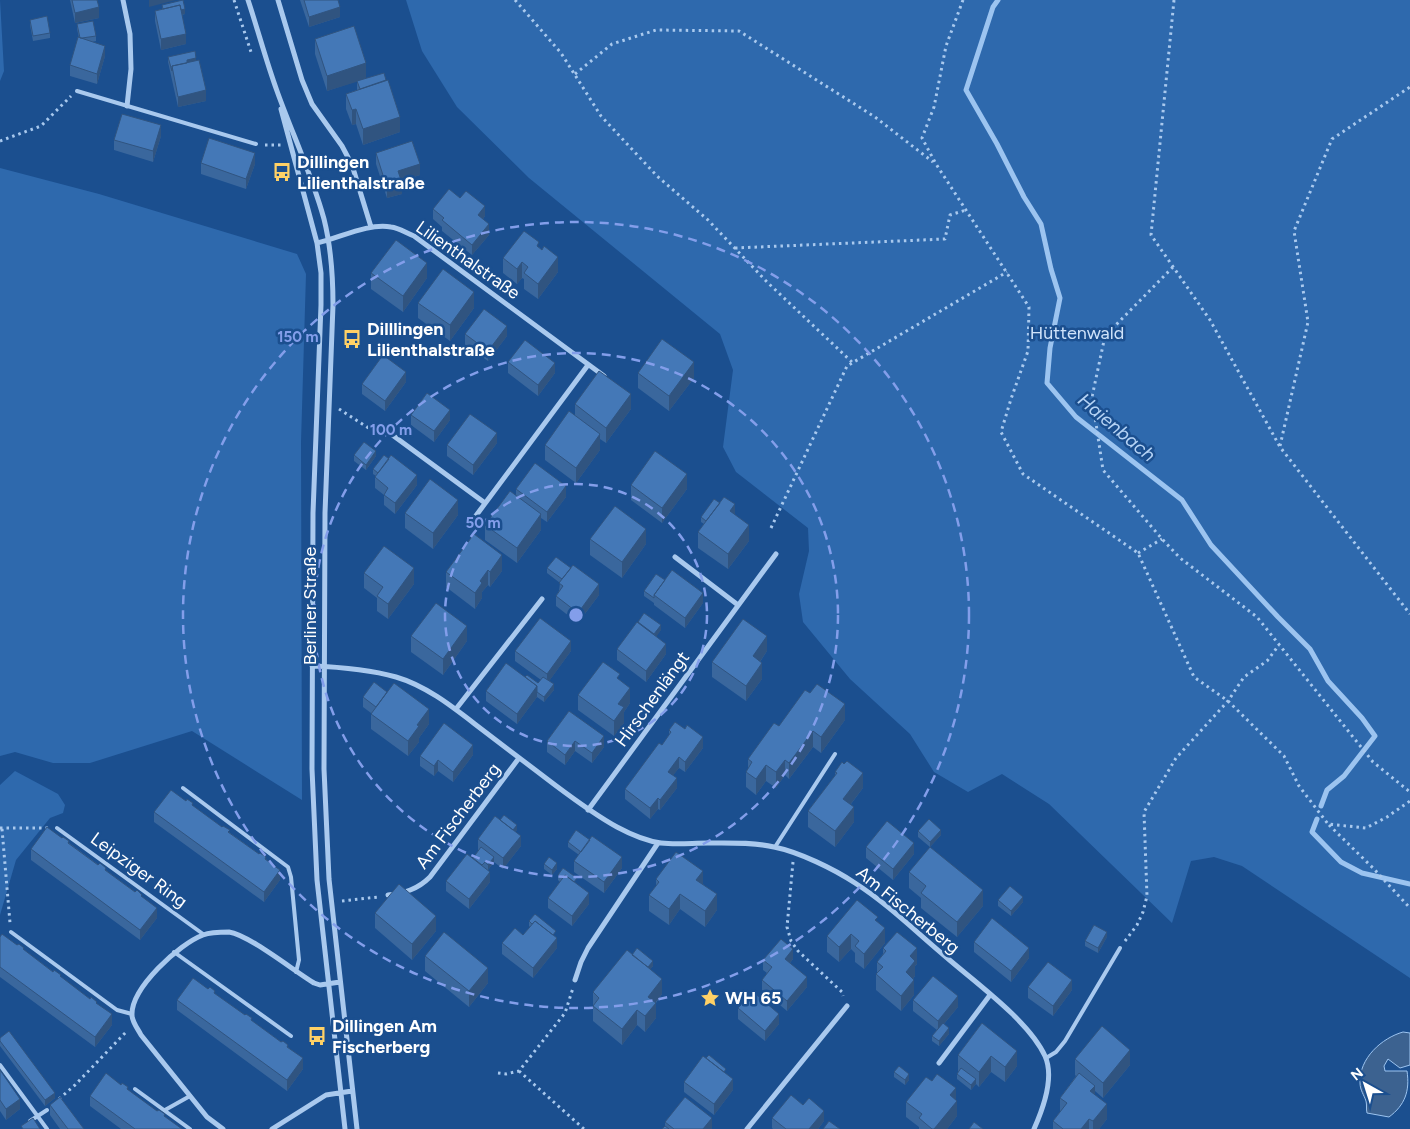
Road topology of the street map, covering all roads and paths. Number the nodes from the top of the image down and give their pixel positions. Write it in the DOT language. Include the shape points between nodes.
graph roads {
  1 [pos="123,0"];
  2 [pos="248,0"];
  3 [pos="278,0"];
  4 [pos="515,0"];
  5 [pos="963,0"];
  6 [pos="1174,0"];
  7 [pos="575,74"];
  8 [pos="1410,87"];
  9 [pos="77,91"];
  10 [pos="277,91"];
  11 [pos="128,106"];
  12 [pos="0,141"];
  13 [pos="256,144"];
  14 [pos="289,144"];
  15 [pos="936,164"];
  16 [pos="966,210"];
  17 [pos="371,227"];
  18 [pos="329,240"];
  19 [pos="317,243"];
  20 [pos="735,248"];
  21 [pos="1173,267"];
  22 [pos="1006,272"];
  23 [pos="854,363"];
  24 [pos="588,365"];
  25 [pos="609,379"];
  26 [pos="330,404"];
  27 [pos="391,434"];
  28 [pos="1280,447"];
  29 [pos="485,503"];
  30 [pos="472,521"];
  31 [pos="771,528"];
  32 [pos="1162,540"];
  33 [pos="1138,553"];
  34 [pos="776,554"];
  35 [pos="674,557"];
  36 [pos="542,599"];
  37 [pos="738,605"];
  38 [pos="1410,614"];
  39 [pos="1279,645"];
  40 [pos="312,666"];
  41 [pos="324,667"];
  42 [pos="1228,701"];
  43 [pos="456,709"];
  44 [pos="835,754"];
  45 [pos="519,758"];
  46 [pos="183,788"];
  47 [pos="1410,792"];
  48 [pos="1410,801"];
  49 [pos="588,810"];
  50 [pos="1328,824"];
  51 [pos="57,828"];
  52 [pos="1,829"];
  53 [pos="658,843"];
  54 [pos="775,847"];
  55 [pos="794,854"];
  56 [pos="388,895"];
  57 [pos="332,903"];
  58 [pos="1410,908"];
  59 [pos="11,932"];
  60 [pos="204,934"];
  61 [pos="1120,948"];
  62 [pos="174,952"];
  63 [pos="296,972"];
  64 [pos="575,980"];
  65 [pos="340,982"];
  66 [pos="328,984"];
  67 [pos="990,995"];
  68 [pos="847,1006"];
  69 [pos="132,1014"];
  70 [pos="134,1024"];
  71 [pos="291,1036"];
  72 [pos="1046,1058"];
  73 [pos="939,1063"];
  74 [pos="0,1065"];
  75 [pos="520,1071"];
  76 [pos="498,1074"];
  77 [pos="135,1089"];
  78 [pos="352,1091"];
  79 [pos="341,1092"];
  80 [pos="190,1096"];
  81 [pos="47,1110"];
  82 [pos="165,1110"];
  83 [pos="38,1116"];
  84 [pos="25,1125"];
  85 [pos="48,1129"];
  86 [pos="190,1129"];
  87 [pos="223,1129"];
  88 [pos="272,1129"];
  89 [pos="345,1129"];
  90 [pos="357,1129"];
  91 [pos="584,1129"];
  92 [pos="747,1129"];
  93 [pos="1034,1129"];
  1 -- 11 [label="street" via="130,34"];
  2 -- 10 [label="street, Berliner Straße"];
  3 -- 17 [label="street" via="302,80 312,104 352,165"];
  4 -- 7 [label="path" via="562,53"];
  5 -- 15 [label="path" via="946,46 934,106 922,138"];
  6 -- 21 [label="path" via="1151,235"];
  7 -- 15 [label="path" via="612,44 656,30 739,31 875,117"];
  7 -- 20 [label="path" via="602,116 656,176 708,220"];
  8 -- 28 [label="path" via="1332,139 1294,231 1308,322"];
  9 -- 11 [label="lane"];
  9 -- 12 [label="path" via="40,126"];
  10 -- 14 [label="street, Berliner Straße"];
  10 -- 18 [label="street, Berliner Straße"];
  11 -- 13 [label="lane"];
  13 -- 14 [label="path"];
  14 -- 19 [label="street, Berliner Straße"];
  15 -- 16 [label="path"];
  16 -- 20 [label="path" via="950,215 945,239"];
  16 -- 22 [label="path"];
  17 -- 18 [label="street, Lilienthalstraße"];
  17 -- 24 [label="street, Lilienthalstraße" via="393,227 414,236"];
  18 -- 19 [label="street, Lilienthalstraße"];
  18 -- 26 [label="street, Berliner Straße" via="334,305"];
  19 -- 40 [label="street, Berliner Straße" via="322,305 313,513"];
  20 -- 23 [label="path"];
  21 -- 28 [label="path" via="1210,320"];
  21 -- 32 [label="path" via="1105,336 1092,397 1103,470"];
  22 -- 23 [label="path"];
  22 -- 33 [label="path" via="1029,307 1028,351 1001,432 1023,474"];
  23 -- 31 [label="path" via="847,366"];
  24 -- 25 [label="street, Lilienthalstraße"];
  24 -- 29 [label="street"];
  26 -- 27 [label="path" via="380,437"];
  26 -- 41 [label="street, Berliner Straße" via="324,513"];
  27 -- 29 [label="street"];
  28 -- 38 [label="path"];
  29 -- 30 [label="street"];
  32 -- 33 [label="path"];
  32 -- 39 [label="path" via="1180,558 1257,617"];
  33 -- 42 [label="path" via="1194,677"];
  34 -- 37 [label="street, Hirschenlängt"];
  35 -- 37 [label="street"];
  36 -- 43 [label="street"];
  37 -- 49 [label="street, Hirschenlängt"];
  39 -- 42 [label="path" via="1267,661 1244,677"];
  39 -- 47 [label="path" via="1374,762"];
  40 -- 41 [label="street, Am Fischerberg"];
  40 -- 66 [label="street, Berliner Straße" via="313,824"];
  41 -- 43 [label="street, Am Fischerberg" via="366,670 398,677"];
  41 -- 57 [label="street, Berliner Straße" via="325,814"];
  42 -- 50 [label="path" via="1284,756 1300,786"];
  42 -- 61 [label="path" via="1176,758 1144,812 1147,896 1137,925"];
  43 -- 45 [label="street, Am Fischerberg"];
  44 -- 54 [label="lane"];
  45 -- 49 [label="street, Am Fischerberg"];
  45 -- 56 [label="street, Am Fischerberg" via="424,884 407,892"];
  46 -- 63 [label="lane" via="288,867 299,960"];
  48 -- 50 [label="path" via="1366,828"];
  49 -- 53 [label="street, Am Fischerberg" via="637,836"];
  50 -- 58 [label="path"];
  51 -- 52 [label="path"];
  51 -- 60 [label="lane, Leipziger Ring"];
  52 -- 59 [label="path"];
  53 -- 54 [label="street, Am Fischerberg"];
  53 -- 64 [label="street" via="588,948"];
  54 -- 55 [label="street, Am Fischerberg"];
  55 -- 67 [label="street, Am Fischerberg" via="823,864 877,898"];
  55 -- 68 [label="path" via="788,927 791,941 842,992"];
  56 -- 57 [label="path"];
  57 -- 65 [label="street, Berliner Straße"];
  59 -- 69 [label="lane" via="117,1010"];
  60 -- 62 [label="street"];
  60 -- 63 [label="street" via="216,932 240,936"];
  61 -- 72 [label="lane" via="1065,1041"];
  62 -- 69 [label="street" via="150,976 136,998"];
  62 -- 71 [label="lane"];
  63 -- 66 [label="street" via="314,983"];
  64 -- 75 [label="path" via="565,1013"];
  65 -- 66 [label="street"];
  65 -- 78 [label="street, Berliner Straße"];
  66 -- 79 [label="street, Berliner Straße"];
  67 -- 72 [label="street, Am Fischerberg" via="1021,1023"];
  67 -- 73 [label="street"];
  68 -- 92 [label="street"];
  69 -- 70 [label="street"];
  70 -- 80 [label="street"];
  70 -- 81 [label="path"];
  72 -- 93 [label="street, Am Fischerberg" via="1047,1088"];
  74 -- 83 [label="lane"];
  75 -- 76 [label="path"];
  75 -- 91 [label="path"];
  77 -- 82 [label="lane"];
  78 -- 79 [label="street"];
  78 -- 90 [label="street, Berliner Straße"];
  79 -- 88 [label="street" via="326,1095"];
  79 -- 89 [label="street, Berliner Straße"];
  80 -- 82 [label="lane"];
  80 -- 87 [label="street" via="207,1117"];
  81 -- 83 [label="lane"];
  82 -- 86 [label="lane"];
  83 -- 84 [label="lane"];
  83 -- 85 [label="lane"];
}
